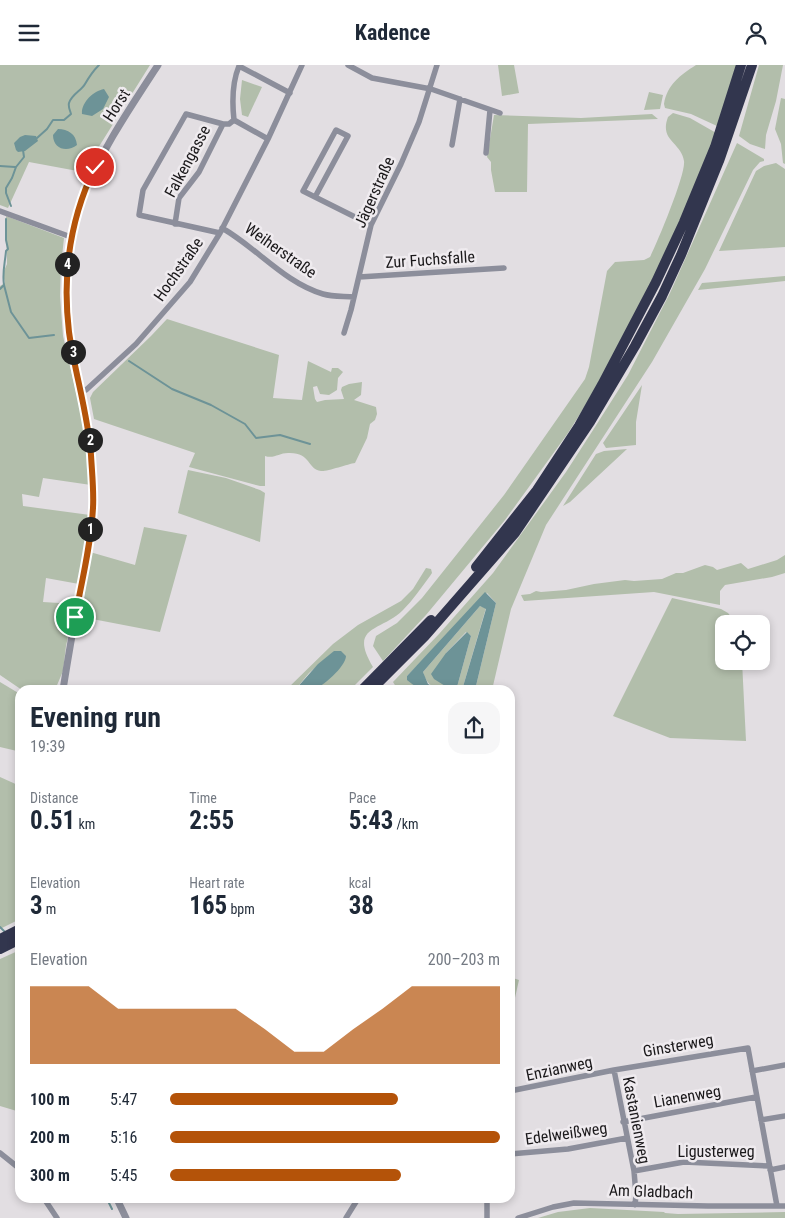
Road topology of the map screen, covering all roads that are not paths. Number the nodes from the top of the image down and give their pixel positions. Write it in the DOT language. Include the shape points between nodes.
graph roads {
  1 [pos="158,65"];
  2 [pos="302,65"];
  3 [pos="348,65"];
  4 [pos="437,65"];
  5 [pos="741,65"];
  6 [pos="752,65"];
  7 [pos="360,68"];
  8 [pos="431,89"];
  9 [pos="290,93"];
  10 [pos="460,99"];
  11 [pos="490,110"];
  12 [pos="500,113"];
  13 [pos="234,120"];
  14 [pos="223,124"];
  15 [pos="268,139"];
  16 [pos="452,145"];
  17 [pos="486,153"];
  18 [pos="315,197"];
  19 [pos="0,211"];
  20 [pos="174,223"];
  21 [pos="372,225"];
  22 [pos="221,230"];
  23 [pos="71,237"];
  24 [pos="504,268"];
  25 [pos="359,277"];
  26 [pos="354,297"];
  27 [pos="344,333"];
  28 [pos="81,389"];
  29 [pos="64,685"];
  30 [pos="367,685"];
  31 [pos="376,685"];
  32 [pos="15,932"];
  33 [pos="0,939"];
  34 [pos="15,942"];
  35 [pos="0,949"];
  36 [pos="785,1065"];
  37 [pos="614,1070"];
  38 [pos="752,1071"];
  39 [pos="515,1090"];
  40 [pos="756,1097"];
  41 [pos="785,1116"];
  42 [pos="761,1120"];
  43 [pos="623,1122"];
  44 [pos="626,1138"];
  45 [pos="0,1153"];
  46 [pos="515,1154"];
  47 [pos="15,1165"];
  48 [pos="785,1167"];
  49 [pos="769,1168"];
  50 [pos="634,1171"];
  51 [pos="47,1203"];
  52 [pos="119,1203"];
  53 [pos="355,1203"];
  54 [pos="487,1203"];
  55 [pos="636,1205"];
  56 [pos="777,1206"];
  57 [pos="785,1206"];
  58 [pos="57,1218"];
  59 [pos="126,1218"];
  60 [pos="346,1218"];
  61 [pos="487,1218"];
  62 [pos="518,1218"];
  1 -- 23 [label="street, Horst" via="95,167"];
  2 -- 9 [label="street, Hochstraße"];
  3 -- 7 [label="street"];
  4 -- 8 [label="street, Jägerstraße"];
  5 -- 30 [label="highway" via="715,147 684,222 656,282 579,426 494,547 428,623"];
  6 -- 31 [label="highway" via="719,161 681,255 635,346 590,422 514,533 425,636"];
  7 -- 8 [label="street" via="372,78"];
  8 -- 10 [label="street"];
  8 -- 21 [label="street, Jägerstraße" via="403,160"];
  9 -- 13 [label="street" via="239,66 232,103"];
  9 -- 15 [label="street, Hochstraße"];
  10 -- 11 [label="street"];
  10 -- 16 [label="street"];
  11 -- 12 [label="street"];
  11 -- 17 [label="street"];
  13 -- 14 [label="street, Falkengasse"];
  13 -- 15 [label="street"];
  14 -- 20 [label="street, Falkengasse" via="199,172 180,198"];
  14 -- 20 [label="street, Weiherstraße" via="186,114 143,190 139,215"];
  15 -- 22 [label="street, Hochstraße"];
  18 -- 18 [label="street" via="303,191 336,130 348,136"];
  18 -- 21 [label="street"];
  19 -- 23 [label="street"];
  20 -- 22 [label="street, Weiherstraße"];
  21 -- 25 [label="street, Jägerstraße"];
  22 -- 26 [label="street, Weiherstraße" via="237,236 302,285 331,296"];
  22 -- 28 [label="street, Hochstraße" via="190,282 156,322 86,390"];
  23 -- 28 [label="street, Horst" via="67,303"];
  24 -- 25 [label="street, Zur Fuchsfalle"];
  25 -- 26 [label="street, Jägerstraße"];
  26 -- 27 [label="street, Jägerstraße"];
  28 -- 29 [label="street, Horst" via="90,442 93,508"];
  32 -- 33 [label="highway"];
  34 -- 35 [label="highway"];
  36 -- 38 [label="street"];
  37 -- 38 [label="street, Ginsterweg" via="748,1048"];
  37 -- 39 [label="street, Enzianweg"];
  37 -- 43 [label="street, Kastanienweg"];
  38 -- 40 [label="street"];
  40 -- 42 [label="street"];
  40 -- 43 [label="street, Lianenweg"];
  41 -- 42 [label="street"];
  42 -- 49 [label="street"];
  43 -- 44 [label="street, Kastanienweg"];
  44 -- 46 [label="street, Edelweißweg" via="568,1149"];
  44 -- 50 [label="street, Kastanienweg"];
  45 -- 47 [label="street"];
  48 -- 49 [label="street, Ligusterweg"];
  49 -- 50 [label="street, Ligusterweg" via="684,1162"];
  49 -- 56 [label="street"];
  50 -- 55 [label="street, Kastanienweg"];
  51 -- 58 [label="street"];
  52 -- 59 [label="street"];
  53 -- 60 [label="street"];
  54 -- 61 [label="street"];
  55 -- 56 [label="street, Am Gladbach"];
  55 -- 62 [label="street, Am Gladbach" via="574,1203"];
  56 -- 57 [label="street, Am Gladbach"];
}
